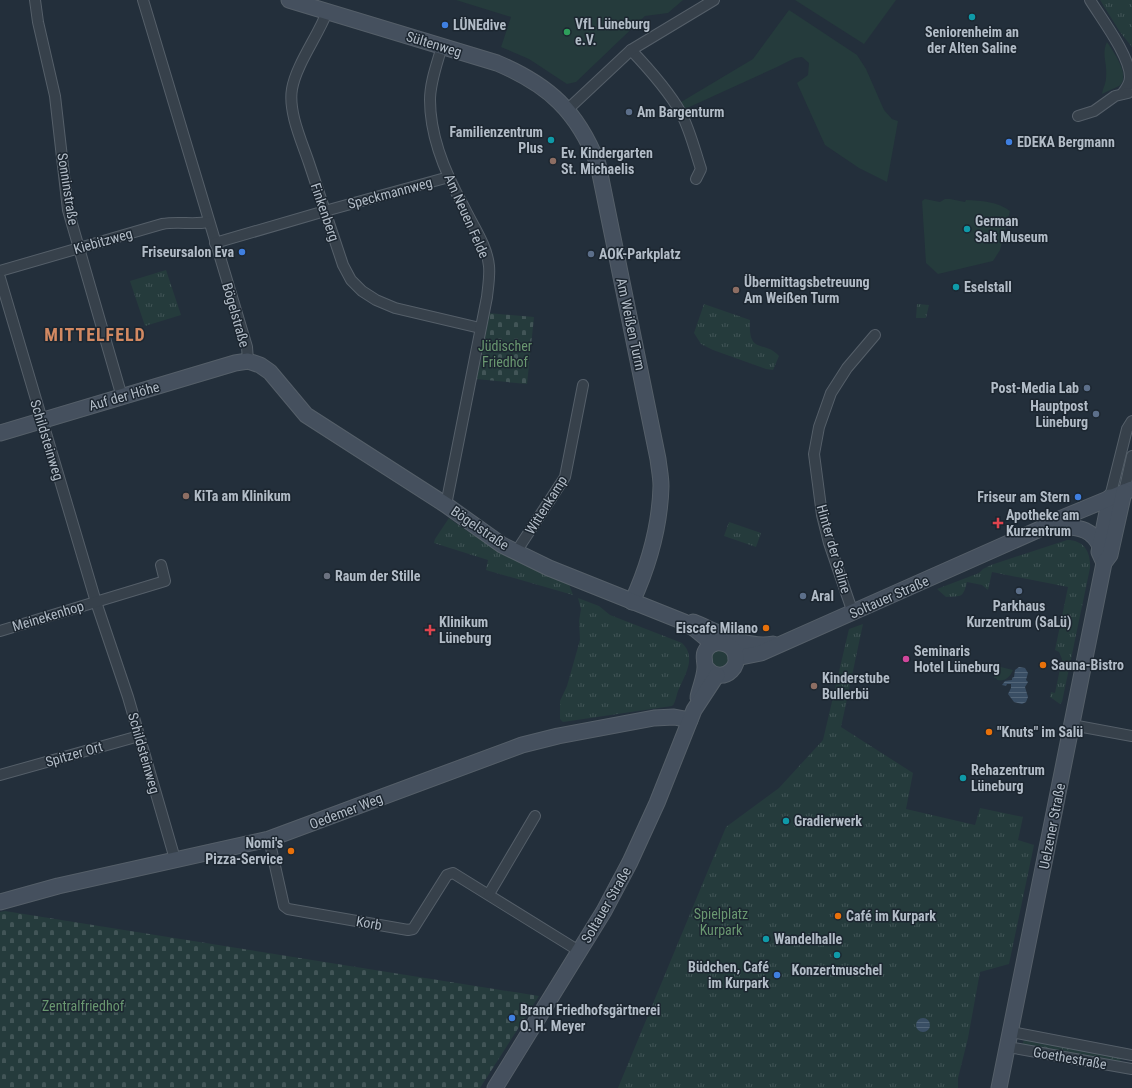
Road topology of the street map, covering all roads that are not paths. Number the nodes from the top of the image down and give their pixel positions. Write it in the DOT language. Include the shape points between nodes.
graph roads {
  1 [pos="35,0"];
  2 [pos="143,0"];
  3 [pos="288,0"];
  4 [pos="714,0"];
  5 [pos="1090,0"];
  6 [pos="327,12"];
  7 [pos="442,46"];
  8 [pos="1119,46"];
  9 [pos="631,50"];
  10 [pos="1132,61"];
  11 [pos="1127,93"];
  12 [pos="567,110"];
  13 [pos="1078,116"];
  14 [pos="449,177"];
  15 [pos="696,179"];
  16 [pos="325,211"];
  17 [pos="208,222"];
  18 [pos="215,243"];
  19 [pos="79,248"];
  20 [pos="0,271"];
  21 [pos="0,278"];
  22 [pos="480,328"];
  23 [pos="875,335"];
  24 [pos="248,361"];
  25 [pos="583,385"];
  26 [pos="122,397"];
  27 [pos="41,420"];
  28 [pos="1132,421"];
  29 [pos="0,433"];
  30 [pos="1132,456"];
  31 [pos="1121,498"];
  32 [pos="446,506"];
  33 [pos="1061,526"];
  34 [pos="1040,530"];
  35 [pos="1100,546"];
  36 [pos="516,552"];
  37 [pos="1104,564"];
  38 [pos="161,565"];
  39 [pos="631,597"];
  40 [pos="96,602"];
  41 [pos="853,612"];
  42 [pos="680,619"];
  43 [pos="0,632"];
  44 [pos="788,642"];
  45 [pos="736,658"];
  46 [pos="710,660"];
  47 [pos="692,715"];
  48 [pos="1076,726"];
  49 [pos="139,736"];
  50 [pos="1132,736"];
  51 [pos="0,767"];
  52 [pos="5,774"];
  53 [pos="535,816"];
  54 [pos="269,839"];
  55 [pos="175,859"];
  56 [pos="489,894"];
  57 [pos="0,902"];
  58 [pos="579,951"];
  59 [pos="1011,1032"];
  60 [pos="1008,1047"];
  61 [pos="1132,1055"];
  62 [pos="1132,1069"];
  63 [pos="495,1088"];
  64 [pos="999,1088"];
  1 -- 19 [label="street, Sonninstraße" via="56,96 67,203"];
  2 -- 17 [label="street, Bögelstraße"];
  3 -- 6 [label="street, Sültenweg"];
  4 -- 9 [label="street"];
  5 -- 8 [label="street"];
  6 -- 7 [label="street, Sültenweg"];
  6 -- 16 [label="street, Finkenberg" via="295,77 291,102 298,132"];
  7 -- 12 [label="street, Sültenweg" via="497,62 517,71 542,86"];
  7 -- 14 [label="street, Am Neuen Felde" via="432,81 430,105 435,136"];
  8 -- 10 [label="street"];
  8 -- 11 [label="street" via="1128,65 1130,79"];
  9 -- 12 [label="street"];
  9 -- 15 [label="street" via="670,96 681,114 701,169"];
  11 -- 13 [label="street" via="1110,99 1094,111"];
  12 -- 39 [label="street, Am Weißen Turm" via="583,130 598,164 658,459 661,484 659,516 652,546 628,586"];
  14 -- 16 [label="street, Speckmannweg"];
  14 -- 22 [label="street, Am Neuen Felde" via="486,254 489,267 489,281"];
  16 -- 18 [label="street, Speckmannweg"];
  16 -- 22 [label="street, Finkenberg" via="343,264 351,280 362,291 395,308"];
  17 -- 18 [label="street, Bögelstraße"];
  17 -- 19 [label="street, Kiebitzweg" via="162,224"];
  18 -- 24 [label="street, Bögelstraße" via="247,347"];
  19 -- 20 [label="street, Kiebitzweg"];
  19 -- 26 [label="street, Sonninstraße"];
  21 -- 27 [label="street, Schildsteinweg"];
  22 -- 32 [label="street, Am Neuen Felde"];
  23 -- 41 [label="street, Hinter der Saline" via="847,368 831,393 819,427 814,454 822,515"];
  24 -- 26 [label="street, Auf der Höhe"];
  24 -- 32 [label="street, Bögelstraße" via="270,372 306,415"];
  25 -- 36 [label="street, Wittenkamp" via="566,477"];
  26 -- 27 [label="street, Auf der Höhe"];
  27 -- 29 [label="street, Auf der Höhe"];
  27 -- 40 [label="street, Schildsteinweg"];
  28 -- 31 [label="street" via="1127,429"];
  30 -- 31 [label="street"];
  31 -- 33 [label="street, Soltauer Straße"];
  31 -- 34 [label="street, Soltauer Straße" via="1045,525"];
  31 -- 35 [label="street, Uelzener Straße"];
  31 -- 37 [label="street, Uelzener Straße" via="1110,555"];
  32 -- 36 [label="street, Bögelstraße" via="494,540"];
  33 -- 34 [label="street, Soltauer Straße"];
  33 -- 35 [label="street" via="1086,530"];
  34 -- 41 [label="street, Soltauer Straße"];
  35 -- 37 [label="street, Uelzener Straße" via="1099,552"];
  36 -- 39 [label="street, Bögelstraße"];
  37 -- 48 [label="street, Uelzener Straße"];
  38 -- 40 [label="street" via="165,581"];
  39 -- 42 [label="street, Bögelstraße"];
  39 -- 46 [label="street, Bögelstraße" via="627,606 631,610 690,636 697,641"];
  40 -- 43 [label="street, Meinekenhop"];
  40 -- 49 [label="street, Schildsteinweg"];
  41 -- 44 [label="street, Soltauer Straße"];
  42 -- 44 [label="street, Bögelstraße" via="755,645"];
  42 -- 46 [label="street, Bögelstraße" via="695,629"];
  44 -- 45 [label="street, Soltauer Straße" via="761,653"];
  45 -- 46 [label="street" via="734,651 721,643"];
  45 -- 46 [label="street" via="731,672 724,675"];
  46 -- 47 [label="street, Soltauer Straße"];
  47 -- 54 [label="street, Oedemer Weg" via="654,718 522,745"];
  47 -- 58 [label="street, Soltauer Straße" via="630,862"];
  48 -- 50 [label="street"];
  48 -- 59 [label="street, Uelzener Straße"];
  49 -- 52 [label="street, Spitzer Ort"];
  49 -- 55 [label="street, Schildsteinweg"];
  51 -- 52 [label="street, Spitzer Ort"];
  53 -- 56 [label="street"];
  54 -- 55 [label="street, Oedemer Weg"];
  54 -- 56 [label="street, Korb" via="284,906 288,909 408,930 413,929 447,874 453,873"];
  55 -- 57 [label="street, Oedemer Weg"];
  56 -- 58 [label="street, Korb"];
  58 -- 63 [label="street, Soltauer Straße"];
  59 -- 60 [label="street, Uelzener Straße"];
  59 -- 61 [label="street, Goethestraße"];
  60 -- 62 [label="street, Goethestraße"];
  60 -- 64 [label="street, Uelzener Straße"];
}
